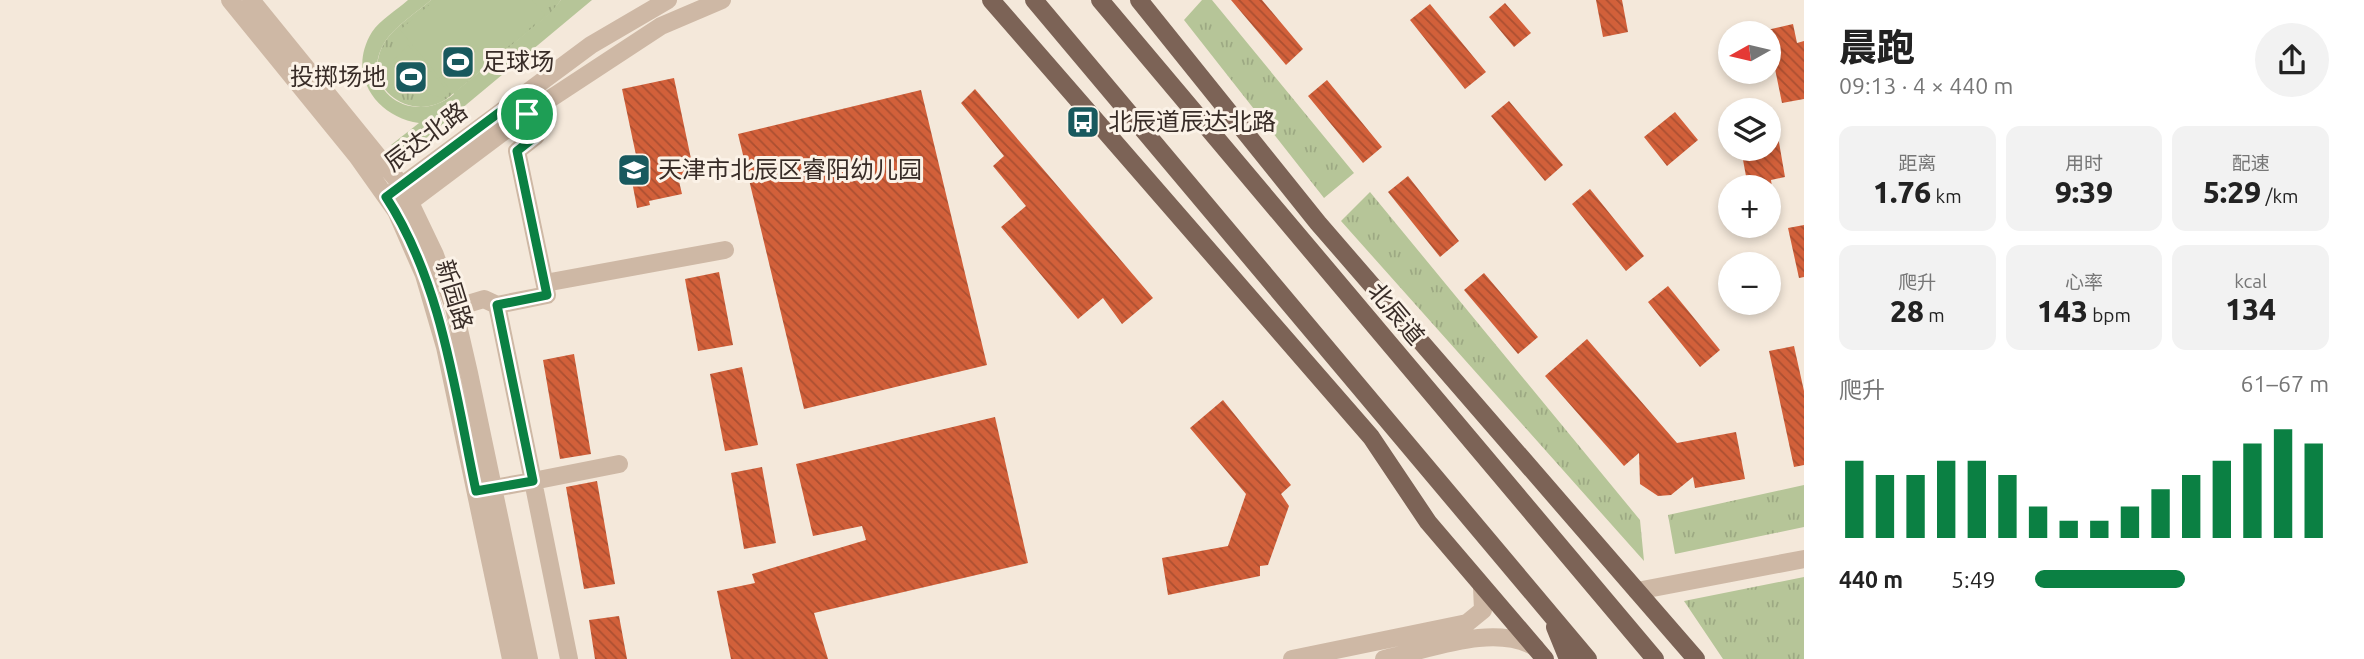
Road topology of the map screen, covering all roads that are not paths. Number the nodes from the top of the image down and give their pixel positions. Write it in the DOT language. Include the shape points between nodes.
graph roads {
  1 [pos="230,0"];
  2 [pos="251,0"];
  3 [pos="668,0"];
  4 [pos="722,0"];
  5 [pos="991,0"];
  6 [pos="1034,0"];
  7 [pos="1100,0"];
  8 [pos="1139,0"];
  9 [pos="648,4"];
  10 [pos="662,26"];
  11 [pos="522,107"];
  12 [pos="399,199"];
  13 [pos="724,250"];
  14 [pos="545,284"];
  15 [pos="497,305"];
  16 [pos="454,308"];
  17 [pos="619,464"];
  18 [pos="533,481"];
  19 [pos="484,490"];
  20 [pos="1804,559"];
  21 [pos="1482,587"];
  22 [pos="1637,591"];
  23 [pos="1544,606"];
  24 [pos="1540,653"];
  25 [pos="511,659"];
  26 [pos="529,659"];
  27 [pos="569,659"];
  28 [pos="1292,659"];
  29 [pos="1384,659"];
  30 [pos="1567,659"];
  31 [pos="1588,659"];
  32 [pos="1655,659"];
  33 [pos="1696,659"];
  1 -- 12 [label="street, 新园路" via="357,156"];
  2 -- 12 [label="street, 新园路"];
  3 -- 9 [label="street, 辰达北路"];
  4 -- 10 [label="street, 辰达北路"];
  5 -- 21 [label="main road" via="1371,437 1428,522"];
  6 -- 23 [label="main road"];
  7 -- 32 [label="main road, 北辰道"];
  8 -- 22 [label="main road" via="1318,223"];
  9 -- 10 [label="street"];
  9 -- 11 [label="street, 辰达北路" via="591,45"];
  10 -- 11 [label="street, 辰达北路"];
  11 -- 12 [label="street, 辰达北路"];
  11 -- 14 [label="street" via="538,133 517,151"];
  12 -- 16 [label="street, 新园路" via="435,255"];
  12 -- 19 [label="street, 新园路" via="436,311"];
  13 -- 14 [label="street"];
  14 -- 15 [label="street" via="547,295"];
  15 -- 16 [label="street" via="484,299"];
  15 -- 18 [label="street"];
  16 -- 19 [label="street, 新园路"];
  17 -- 18 [label="street"];
  18 -- 19 [label="street"];
  18 -- 27 [label="street"];
  19 -- 25 [label="street, 新园路"];
  19 -- 26 [label="street, 新园路"];
  20 -- 22 [label="street"];
  21 -- 24 [label="main road"];
  21 -- 28 [label="street" via="1483,610 1467,623"];
  22 -- 33 [label="main road"];
  23 -- 30 [label="main road"];
  23 -- 31 [label="main road"];
  24 -- 29 [label="street" via="1511,637 1490,636"];
}
